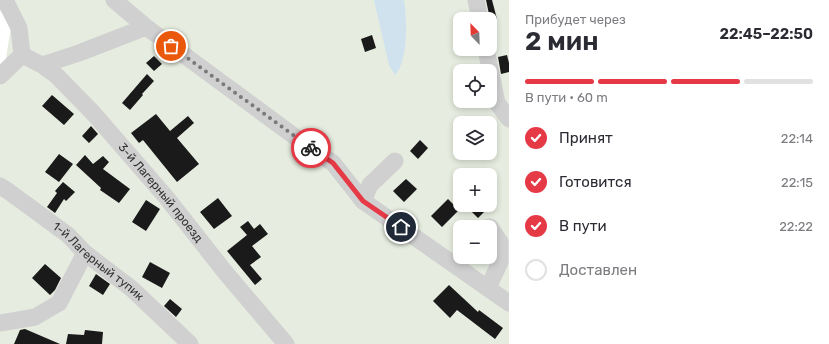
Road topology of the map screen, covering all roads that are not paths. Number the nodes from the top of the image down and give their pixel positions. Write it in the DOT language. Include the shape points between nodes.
graph roads {
  1 [pos="5,0"];
  2 [pos="114,0"];
  3 [pos="476,0"];
  4 [pos="479,12"];
  5 [pos="146,27"];
  6 [pos="22,55"];
  7 [pos="487,56"];
  8 [pos="42,65"];
  9 [pos="0,76"];
  10 [pos="509,119"];
  11 [pos="395,161"];
  12 [pos="0,186"];
  13 [pos="363,201"];
  14 [pos="497,238"];
  15 [pos="85,253"];
  16 [pos="488,288"];
  17 [pos="509,303"];
  18 [pos="0,323"];
  19 [pos="190,344"];
  20 [pos="286,344"];
  1 -- 6 [label="street" via="18,28"];
  2 -- 5 [label="street"];
  3 -- 4 [label="street"];
  5 -- 8 [label="street"];
  5 -- 13 [label="street" via="333,163"];
  6 -- 8 [label="street, 3-й Лагерный проезд"];
  6 -- 9 [label="street"];
  7 -- 10 [label="street" via="497,103"];
  8 -- 20 [label="street, 3-й Лагерный проезд" via="57,76 94,114 166,197"];
  11 -- 13 [label="street" via="370,185"];
  12 -- 15 [label="street, 1-й Лагерный тупик" via="68,235"];
  13 -- 16 [label="street"];
  14 -- 16 [label="street" via="500,242 500,262"];
  15 -- 18 [label="street" via="59,303 35,317"];
  15 -- 19 [label="street, 1-й Лагерный тупик" via="132,289"];
  16 -- 17 [label="street"];
}
